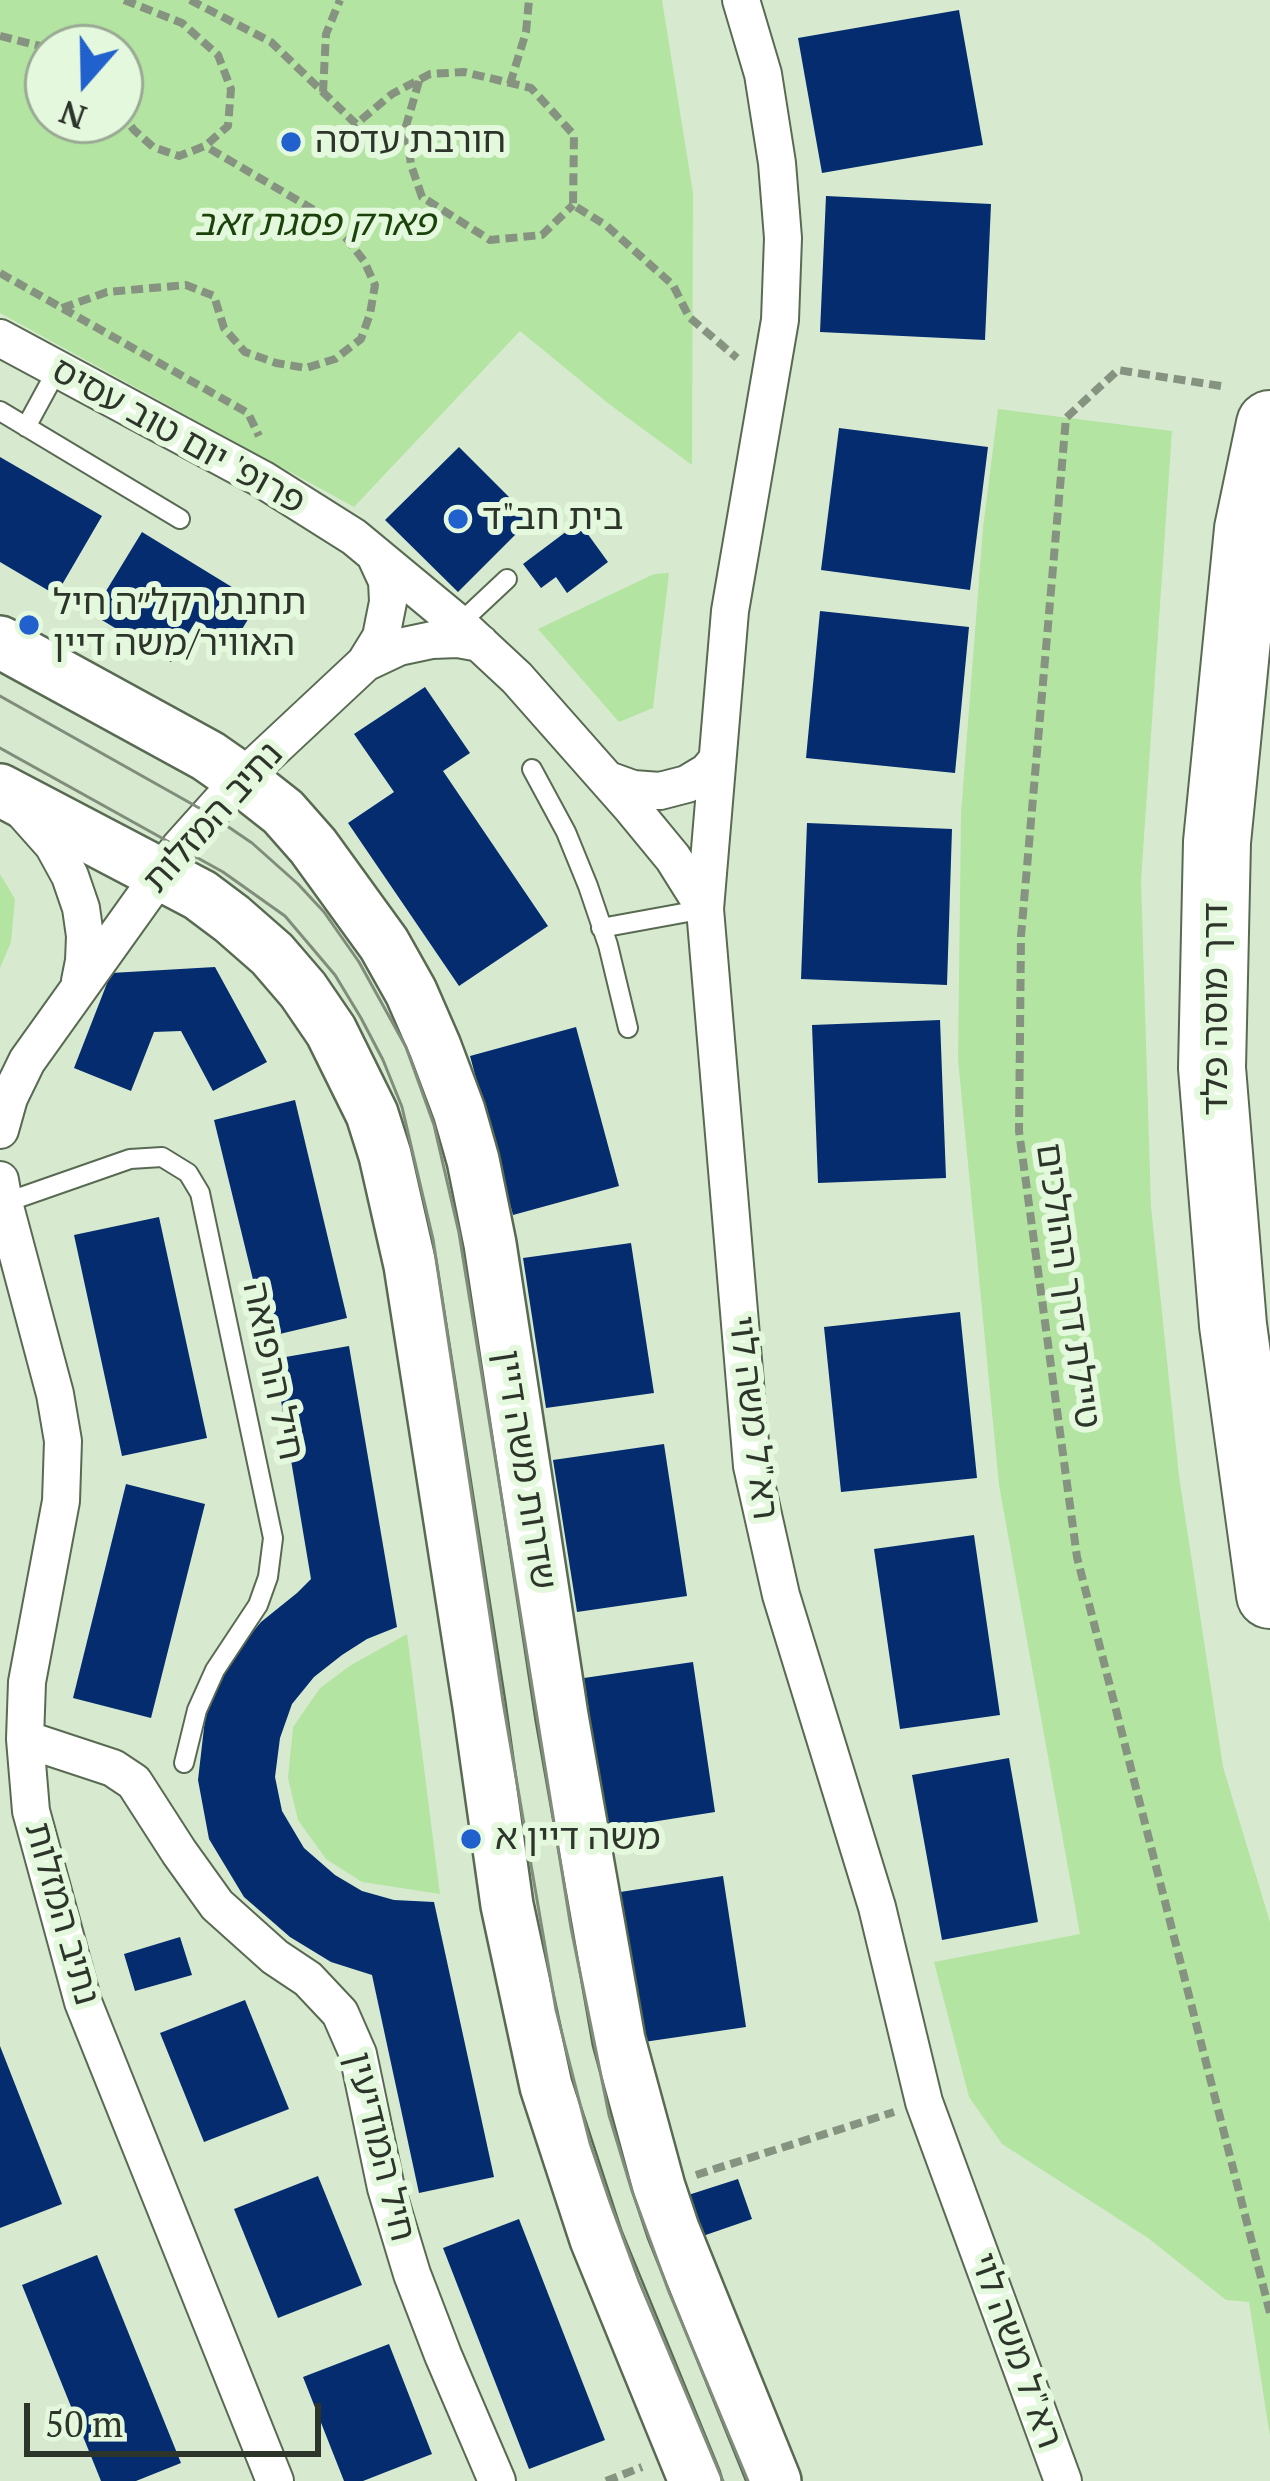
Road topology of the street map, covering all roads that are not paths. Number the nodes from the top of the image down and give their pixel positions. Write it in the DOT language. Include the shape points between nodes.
graph roads {
  1 [pos="741,0"];
  2 [pos="0,338"];
  3 [pos="57,370"];
  4 [pos="1245,405"];
  5 [pos="0,412"];
  6 [pos="26,427"];
  7 [pos="181,519"];
  8 [pos="365,546"];
  9 [pos="507,579"];
  10 [pos="470,634"];
  11 [pos="0,642"];
  12 [pos="365,663"];
  13 [pos="717,760"];
  14 [pos="532,769"];
  15 [pos="241,778"];
  16 [pos="608,780"];
  17 [pos="1,790"];
  18 [pos="160,873"];
  19 [pos="705,909"];
  20 [pos="602,928"];
  21 [pos="78,986"];
  22 [pos="628,1028"];
  23 [pos="0,1130"];
  24 [pos="2,1192"];
  25 [pos="1270,1595"];
  26 [pos="25,1739"];
  27 [pos="184,1763"];
  28 [pos="274,2481"];
  29 [pos="497,2481"];
  30 [pos="694,2481"];
  31 [pos="775,2481"];
  32 [pos="1063,2481"];
  1 -- 13 [label="street, רא\"ל משה לוי" via="763,74 783,238 780,320 730,611"];
  2 -- 3 [label="street, פרופ' יום טוב עסיס"];
  3 -- 6 [label="lane"];
  3 -- 8 [label="street, פרופ' יום טוב עסיס" via="262,479"];
  4 -- 25 [label="highway, דרך מוסה פלד" via="1248,529 1217,842 1212,1068 1234,1324"];
  5 -- 6 [label="lane"];
  6 -- 7 [label="lane"];
  8 -- 10 [label="street, פרופ' יום טוב עסיס"];
  8 -- 12 [label="street, נתיב המזלות" via="388,581 381,637"];
  9 -- 10 [label="lane"];
  10 -- 12 [label="street, נתיב המזלות" via="399,647"];
  10 -- 16 [label="street, פרופ' יום טוב עסיס"];
  11 -- 15 [label="street, שדרות משה דיין"];
  12 -- 15 [label="street, נתיב המזלות"];
  13 -- 16 [label="street" via="687,784 660,791"];
  13 -- 19 [label="street, רא\"ל משה לוי"];
  14 -- 20 [label="lane"];
  15 -- 18 [label="street, נתיב המזלות"];
  15 -- 31 [label="street, שדרות משה דיין" via="313,846 383,944 459,1111 490,1244 619,2040 658,2187"];
  16 -- 19 [label="street, פרופ' יום טוב עסיס"];
  17 -- 18 [label="street"];
  17 -- 21 [label="street, נתיב המזלות" via="53,845 70,876 85,936"];
  18 -- 21 [label="street, נתיב המזלות"];
  18 -- 30 [label="street" via="272,954 331,1031 372,1114 410,1265 507,1905 547,2086 596,2239"];
  19 -- 20 [label="lane"];
  19 -- 32 [label="street, רא\"ל משה לוי" via="752,1466 781,1595 877,1907 924,2102"];
  20 -- 22 [label="lane"];
  21 -- 23 [label="street, נתיב המזלות" via="26,1061"];
  24 -- 26 [label="street, נתיב המזלות" via="63,1441"];
  24 -- 27 [label="lane, חיל הרפואה" via="162,1157 188,1173 200,1193 273,1538 258,1606 215,1670"];
  26 -- 28 [label="street, נתיב המזלות" via="31,1811 83,2002"];
  26 -- 29 [label="street, חיל המודיעין" via="134,1781 217,1905 340,2013 358,2054 412,2274"];
}
